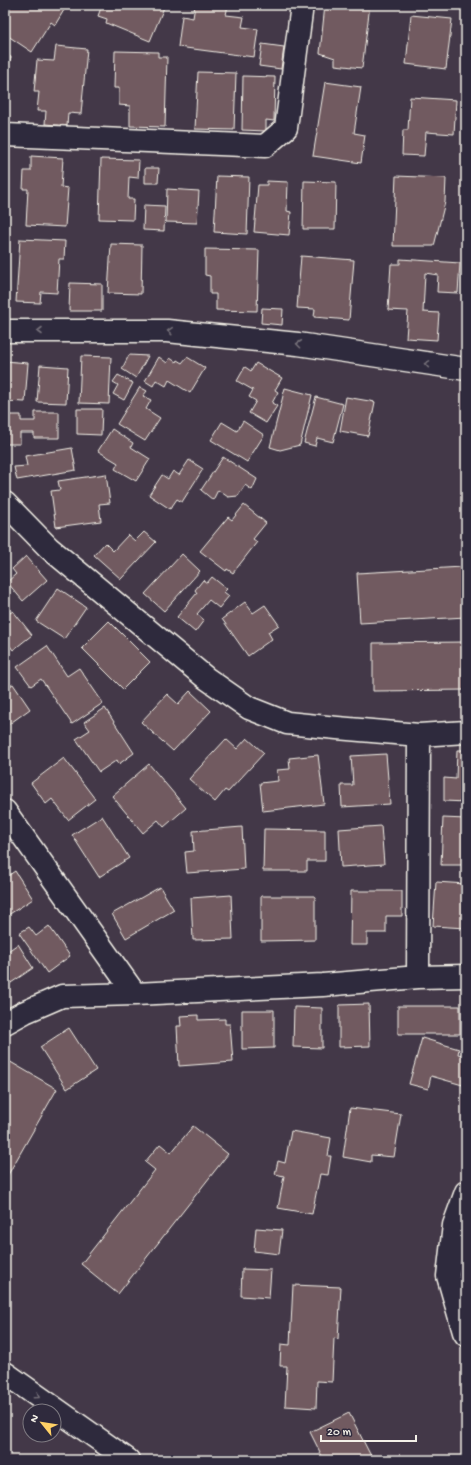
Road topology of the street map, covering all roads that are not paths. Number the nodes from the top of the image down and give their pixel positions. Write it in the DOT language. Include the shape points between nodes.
graph roads {
  1 [pos="302,5"];
  2 [pos="5,135"];
  3 [pos="5,332"];
  4 [pos="466,369"];
  5 [pos="5,503"];
  6 [pos="466,732"];
  7 [pos="419,735"];
  8 [pos="5,811"];
  9 [pos="466,976"];
  10 [pos="418,977"];
  11 [pos="135,994"];
  12 [pos="5,1024"];
  13 [pos="466,1192"];
  14 [pos="466,1335"];
  15 [pos="5,1373"];
  16 [pos="128,1460"];
  1 -- 2 [label="main road" via="286,128 265,146"];
  4 -- 3 [label="main road, one-way" via="298,344 168,331"];
  5 -- 7 [label="main road" via="49,548 206,678 249,708 287,722"];
  6 -- 7 [label="main road"];
  7 -- 10 [label="main road"];
  8 -- 11 [label="main road"];
  9 -- 10 [label="main road"];
  10 -- 11 [label="main road" via="323,985"];
  11 -- 12 [label="main road" via="62,996"];
  13 -- 14 [label="main road" via="454,1225 448,1276"];
  15 -- 16 [label="main road, one-way"];
}
